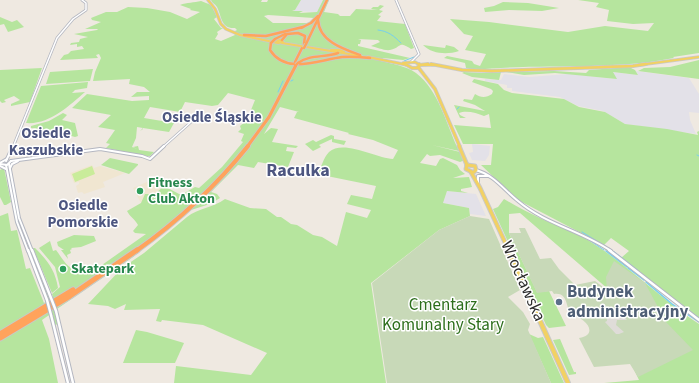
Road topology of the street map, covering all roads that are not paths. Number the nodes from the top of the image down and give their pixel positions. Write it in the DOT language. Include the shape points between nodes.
graph roads {
  1 [pos="82,0"];
  2 [pos="209,0"];
  3 [pos="326,0"];
  4 [pos="396,0"];
  5 [pos="318,16"];
  6 [pos="219,19"];
  7 [pos="318,20"];
  8 [pos="303,27"];
  9 [pos="244,35"];
  10 [pos="276,41"];
  11 [pos="282,42"];
  12 [pos="305,44"];
  13 [pos="336,44"];
  14 [pos="338,52"];
  15 [pos="362,55"];
  16 [pos="699,57"];
  17 [pos="370,58"];
  18 [pos="415,58"];
  19 [pos="409,63"];
  20 [pos="296,64"];
  21 [pos="418,64"];
  22 [pos="413,68"];
  23 [pos="200,114"];
  24 [pos="446,114"];
  25 [pos="11,154"];
  26 [pos="21,160"];
  27 [pos="9,162"];
  28 [pos="1,164"];
  29 [pos="469,165"];
  30 [pos="8,170"];
  31 [pos="474,170"];
  32 [pos="498,184"];
  33 [pos="478,185"];
  34 [pos="19,228"];
  35 [pos="22,228"];
  36 [pos="20,232"];
  37 [pos="699,320"];
  38 [pos="0,334"];
  39 [pos="0,338"];
  40 [pos="68,383"];
  41 [pos="73,383"];
  42 [pos="568,383"];
  1 -- 25 [label="street" via="86,3 86,10 73,19 58,36"];
  2 -- 6 [label="main road"];
  3 -- 5 [label="highway"];
  3 -- 7 [label="highway"];
  4 -- 18 [label="street" via="419,53"];
  5 -- 8 [label="highway"];
  5 -- 12 [label="highway"];
  6 -- 9 [label="main road" via="227,28"];
  6 -- 10 [label="main road" via="223,26 235,34"];
  7 -- 12 [label="highway"];
  7 -- 13 [label="highway" via="317,27 320,31"];
  8 -- 9 [label="highway" via="266,36"];
  8 -- 10 [label="highway"];
  9 -- 10 [label="main road"];
  10 -- 11 [label="main road"];
  10 -- 17 [label="highway, bridge" via="271,43 270,50 273,56 293,63 312,63 344,56"];
  11 -- 12 [label="highway" via="287,34 299,33 305,36"];
  11 -- 14 [label="main road"];
  12 -- 20 [label="highway, bridge"];
  13 -- 14 [label="highway"];
  13 -- 15 [label="highway"];
  14 -- 15 [label="main road"];
  14 -- 17 [label="main road"];
  14 -- 20 [label="highway" via="328,57 308,57"];
  15 -- 19 [label="main road"];
  16 -- 21 [label="main road" via="620,67 486,71 439,64"];
  17 -- 19 [label="main road"];
  18 -- 19 [label="street"];
  18 -- 21 [label="street"];
  19 -- 21 [label="main road"];
  19 -- 22 [label="main road"];
  20 -- 38 [label="highway" via="255,133 232,161 193,200 95,276"];
  20 -- 39 [label="highway" via="257,134 196,201 115,265 59,303"];
  21 -- 22 [label="main road"];
  21 -- 24 [label="main road" via="434,86"];
  22 -- 24 [label="main road" via="429,83"];
  23 -- 26 [label="street" via="150,159 100,149"];
  24 -- 29 [label="main road, Wrocławska"];
  25 -- 27 [label="street"];
  25 -- 28 [label="street"];
  26 -- 27 [label="street"];
  26 -- 30 [label="street" via="12,164"];
  27 -- 28 [label="street"];
  27 -- 30 [label="street"];
  28 -- 30 [label="street"];
  29 -- 31 [label="main road"];
  29 -- 31 [label="main road, Wrocławska" via="466,169"];
  30 -- 34 [label="street"];
  30 -- 35 [label="street"];
  31 -- 32 [label="street" via="484,173"];
  31 -- 33 [label="main road, Wrocławska"];
  32 -- 33 [label="street" via="488,176 482,175 477,178"];
  32 -- 37 [label="street" via="528,209 573,229 602,246 672,302"];
  33 -- 42 [label="main road, Wrocławska"];
  34 -- 35 [label="street"];
  34 -- 36 [label="street"];
  35 -- 36 [label="street"];
  35 -- 41 [label="street, bridge" via="56,311"];
  36 -- 40 [label="street, bridge" via="47,300"];
}
